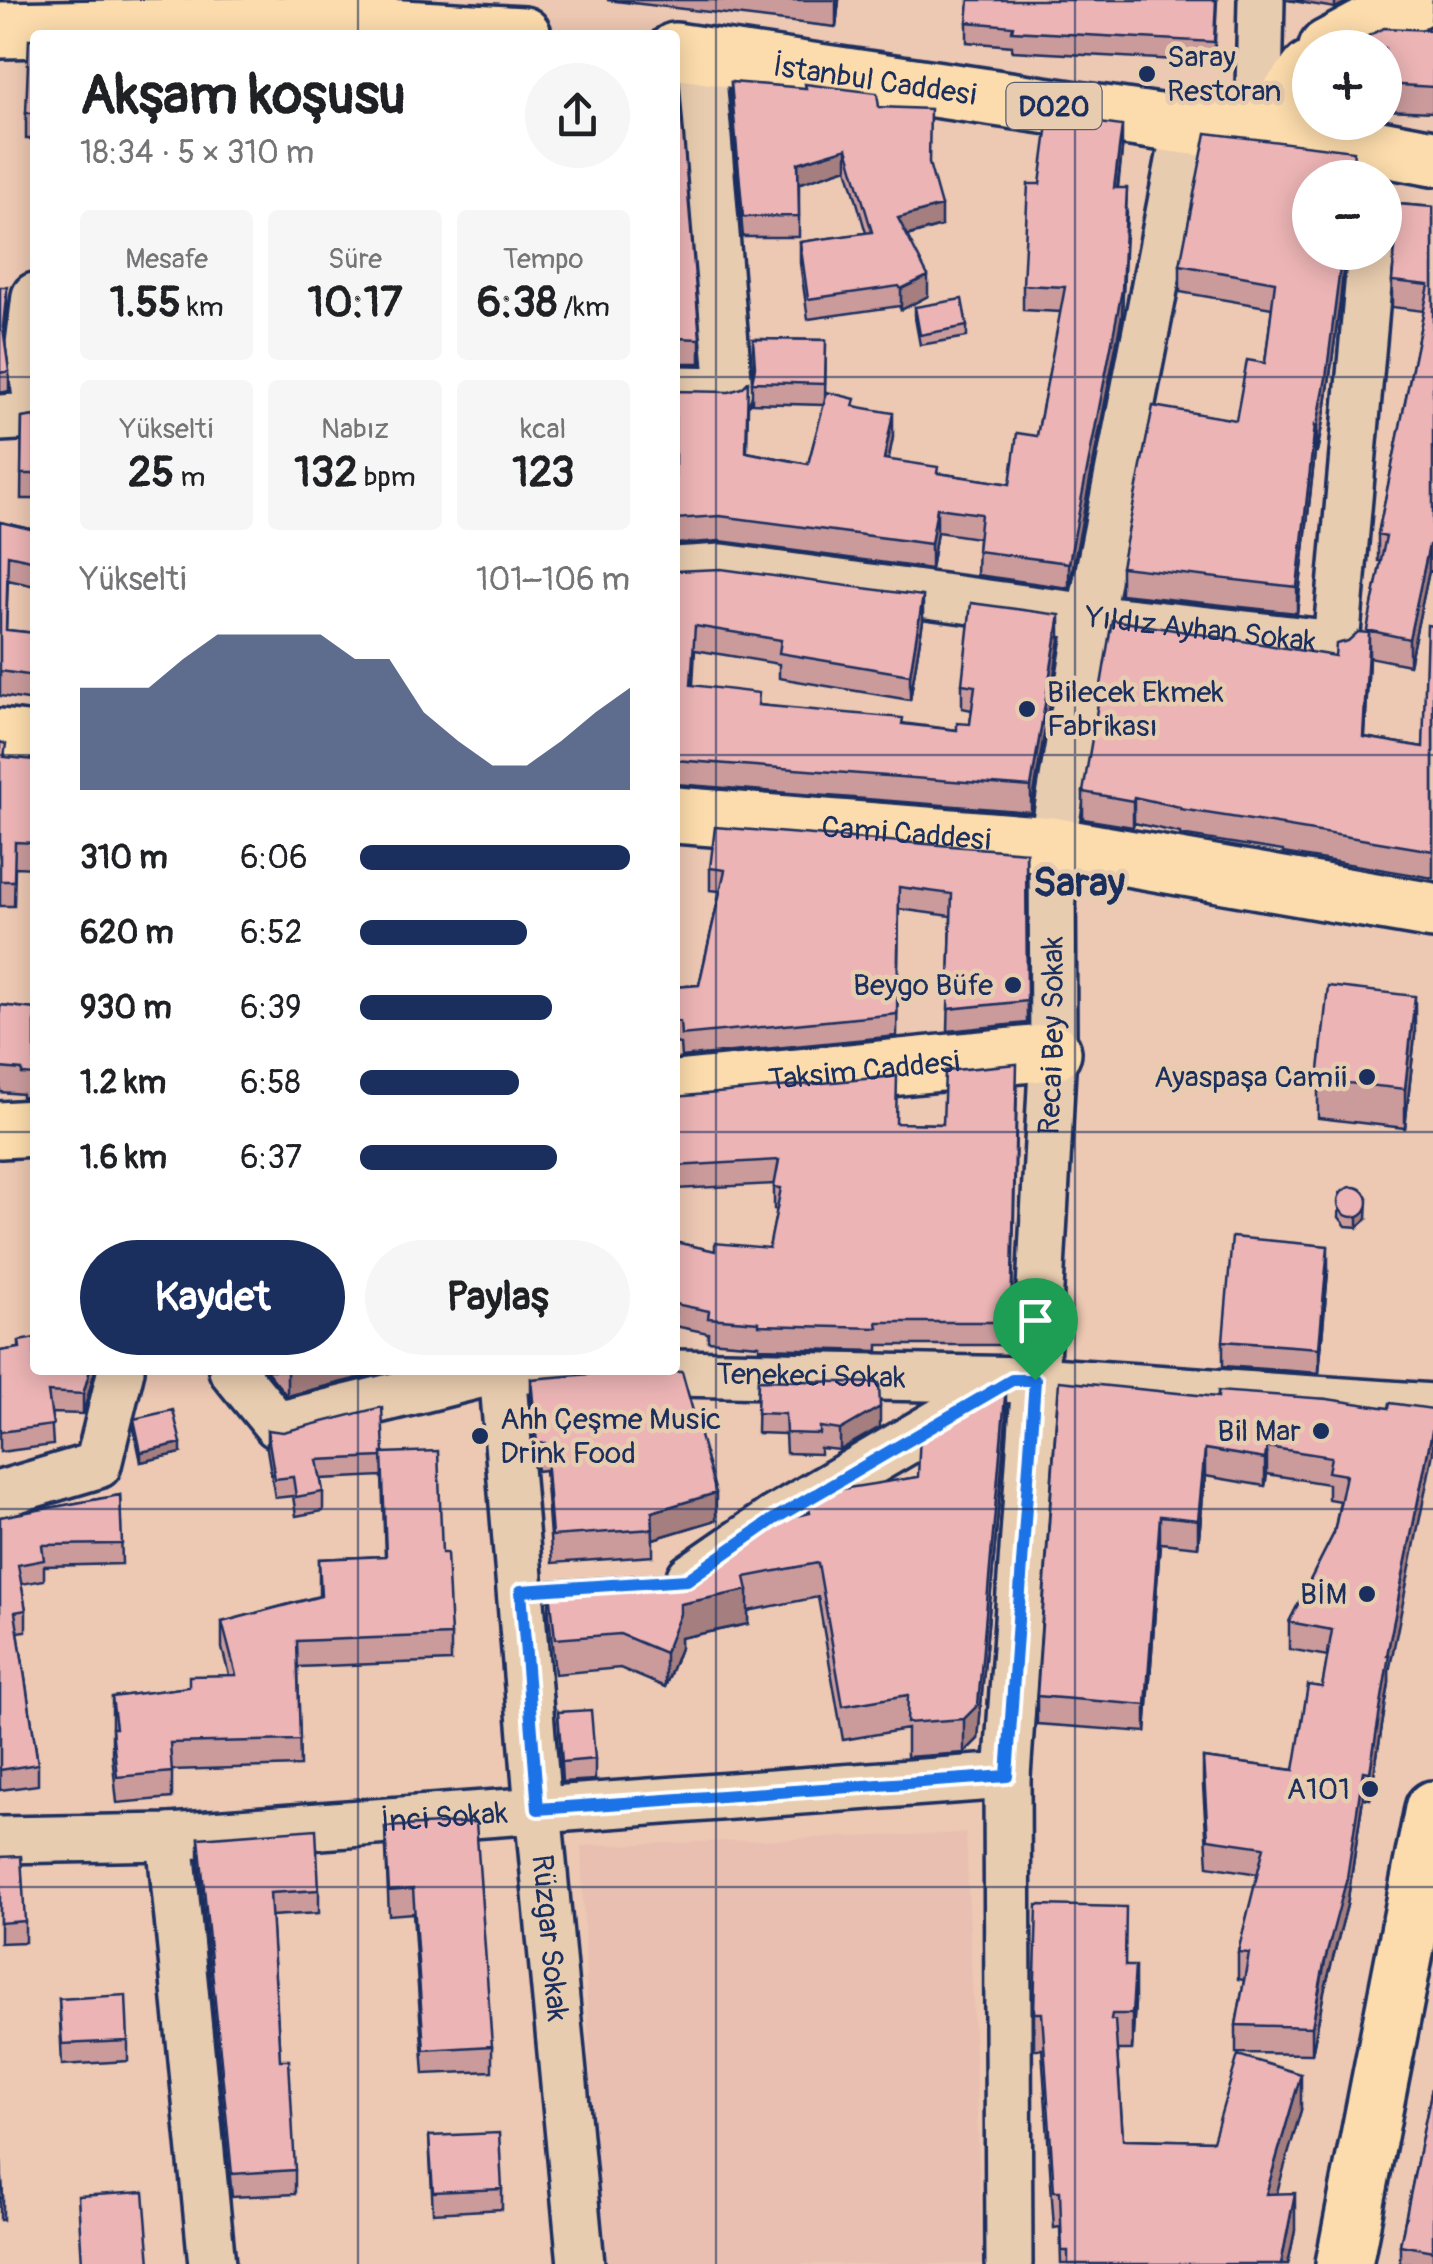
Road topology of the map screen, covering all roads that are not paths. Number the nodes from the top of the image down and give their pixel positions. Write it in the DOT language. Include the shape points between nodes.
graph roads {
  1 [pos="1261,0"];
  2 [pos="1416,0"];
  3 [pos="66,15"];
  4 [pos="331,21"];
  5 [pos="488,27"];
  6 [pos="0,30"];
  7 [pos="1360,30"];
  8 [pos="688,52"];
  9 [pos="1292,92"];
  10 [pos="1186,126"];
  11 [pos="1258,135"];
  12 [pos="1433,158"];
  13 [pos="1366,160"];
  14 [pos="1402,161"];
  15 [pos="1369,270"];
  16 [pos="680,389"];
  17 [pos="30,416"];
  18 [pos="0,418"];
  19 [pos="680,570"];
  20 [pos="1090,617"];
  21 [pos="0,737"];
  22 [pos="30,740"];
  23 [pos="680,815"];
  24 [pos="1052,844"];
  25 [pos="1433,911"];
  26 [pos="1054,1052"];
  27 [pos="680,1089"];
  28 [pos="30,1128"];
  29 [pos="0,1130"];
  30 [pos="680,1373"];
  31 [pos="119,1375"];
  32 [pos="236,1375"];
  33 [pos="481,1375"];
  34 [pos="503,1375"];
  35 [pos="1024,1380"];
  36 [pos="1433,1407"];
  37 [pos="0,1494"];
  38 [pos="650,1582"];
  39 [pos="1007,1776"];
  40 [pos="538,1809"];
  41 [pos="1433,1809"];
  42 [pos="170,1837"];
  43 [pos="0,1840"];
  44 [pos="212,2264"];
  45 [pos="581,2264"];
  46 [pos="1009,2264"];
  47 [pos="1344,2264"];
  1 -- 11 [label="street"];
  2 -- 7 [label="main road"];
  3 -- 4 [label="main road"];
  3 -- 6 [label="main road"];
  4 -- 5 [label="main road"];
  8 -- 10 [label="main road, İstanbul Caddesi / D020"];
  8 -- 16 [label="street" via="728,390"];
  9 -- 11 [label="main road"];
  10 -- 11 [label="main road, İstanbul Caddesi / D020"];
  10 -- 20 [label="street, Recai Bey Sokak"];
  11 -- 13 [label="main road, İstanbul Caddesi / D020"];
  12 -- 14 [label="main road, İstanbul Caddesi / D020"];
  15 -- 20 [label="street, Yıldız Ayhan Sokak" via="1336,644"];
  17 -- 18 [label="street"];
  19 -- 20 [label="street, Yıldız Ayhan Sokak" via="722,568"];
  20 -- 24 [label="street, Recai Bey Sokak"];
  21 -- 22 [label="main road"];
  23 -- 24 [label="main road, Cami Caddesi"];
  24 -- 25 [label="main road, Cami Caddesi"];
  24 -- 26 [label="street, Recai Bey Sokak"];
  26 -- 27 [label="main road, Taksim Caddesi"];
  26 -- 35 [label="street, Recai Bey Sokak"];
  28 -- 29 [label="main road"];
  30 -- 35 [label="street, Tenekeci Sokak"];
  31 -- 37 [label="street" via="98,1465"];
  32 -- 33 [label="street" via="276,1425"];
  34 -- 40 [label="street, Rüzgar Sokak" via="539,1590"];
  35 -- 36 [label="street, Tenekeci Sokak"];
  35 -- 38 [label="street" via="774,1519 687,1580"];
  35 -- 39 [label="street, Recai Bey Sokak"];
  39 -- 40 [label="street, İnci Sokak"];
  39 -- 46 [label="street, Recai Bey Sokak"];
  40 -- 42 [label="street, İnci Sokak"];
  40 -- 45 [label="street, Rüzgar Sokak"];
  41 -- 47 [label="main road"];
  42 -- 43 [label="street, İnci Sokak"];
  42 -- 44 [label="street"];
}
